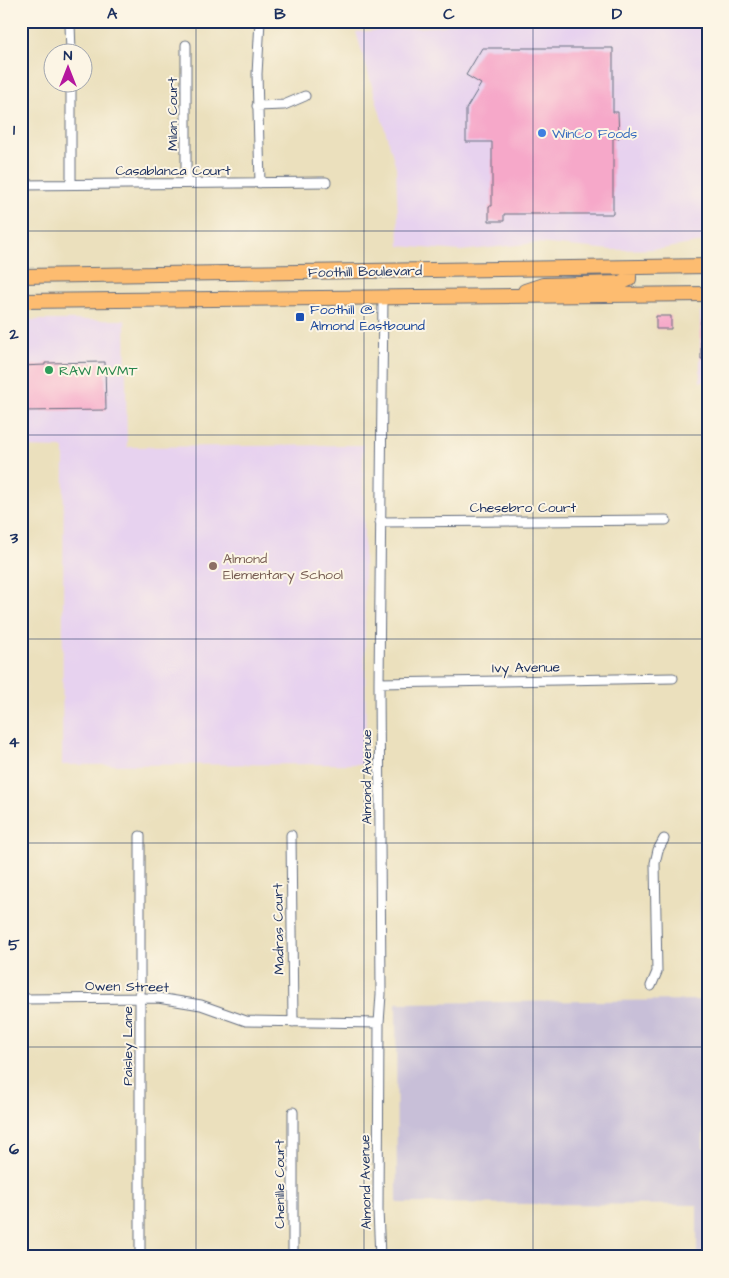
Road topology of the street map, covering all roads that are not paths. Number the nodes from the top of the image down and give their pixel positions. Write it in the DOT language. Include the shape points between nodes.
graph roads {
  1 [pos="260,21"];
  2 [pos="70,24"];
  3 [pos="70,42"];
  4 [pos="186,45"];
  5 [pos="71,92"];
  6 [pos="305,96"];
  7 [pos="257,106"];
  8 [pos="326,182"];
  9 [pos="186,183"];
  10 [pos="260,183"];
  11 [pos="72,184"];
  12 [pos="21,185"];
  13 [pos="708,266"];
  14 [pos="629,268"];
  15 [pos="21,276"];
  16 [pos="708,294"];
  17 [pos="515,295"];
  18 [pos="383,297"];
  19 [pos="21,300"];
  20 [pos="666,520"];
  21 [pos="380,522"];
  22 [pos="673,678"];
  23 [pos="379,683"];
  24 [pos="291,835"];
  25 [pos="140,836"];
  26 [pos="664,839"];
  27 [pos="651,986"];
  28 [pos="141,998"];
  29 [pos="21,999"];
  30 [pos="293,1022"];
  31 [pos="379,1024"];
  32 [pos="293,1112"];
  33 [pos="140,1257"];
  34 [pos="293,1257"];
  35 [pos="380,1257"];
  1 -- 7 [label="street"];
  2 -- 3 [label="street"];
  4 -- 9 [label="street, Milan Court"];
  5 -- 11 [label="street"];
  6 -- 7 [label="street" via="284,104"];
  7 -- 10 [label="street"];
  8 -- 10 [label="street, Casablanca Court"];
  9 -- 10 [label="street, Casablanca Court"];
  9 -- 11 [label="street, Casablanca Court"];
  11 -- 12 [label="street, Casablanca Court"];
  13 -- 14 [label="main road, Foothill Boulevard"];
  14 -- 15 [label="main road, Foothill Boulevard"];
  14 -- 17 [label="main road" via="629,279 620,283 543,285"];
  16 -- 17 [label="main road, Foothill Boulevard"];
  17 -- 18 [label="main road, Foothill Boulevard"];
  18 -- 19 [label="main road, Foothill Boulevard"];
  18 -- 21 [label="street, Almond Avenue"];
  20 -- 21 [label="street, Chesebro Court"];
  21 -- 23 [label="street, Almond Avenue"];
  22 -- 23 [label="street, Ivy Avenue"];
  23 -- 31 [label="street, Almond Avenue"];
  24 -- 30 [label="street, Madras Court"];
  25 -- 28 [label="street, Paisley Lane"];
  26 -- 27 [label="street" via="655,863 657,972"];
  28 -- 29 [label="street, Owen Street"];
  28 -- 30 [label="street, Owen Street" via="202,1005 246,1021"];
  28 -- 33 [label="street, Paisley Lane"];
  30 -- 31 [label="street, Owen Street"];
  31 -- 35 [label="street, Almond Avenue"];
  32 -- 34 [label="street, Chenille Court"];
}
